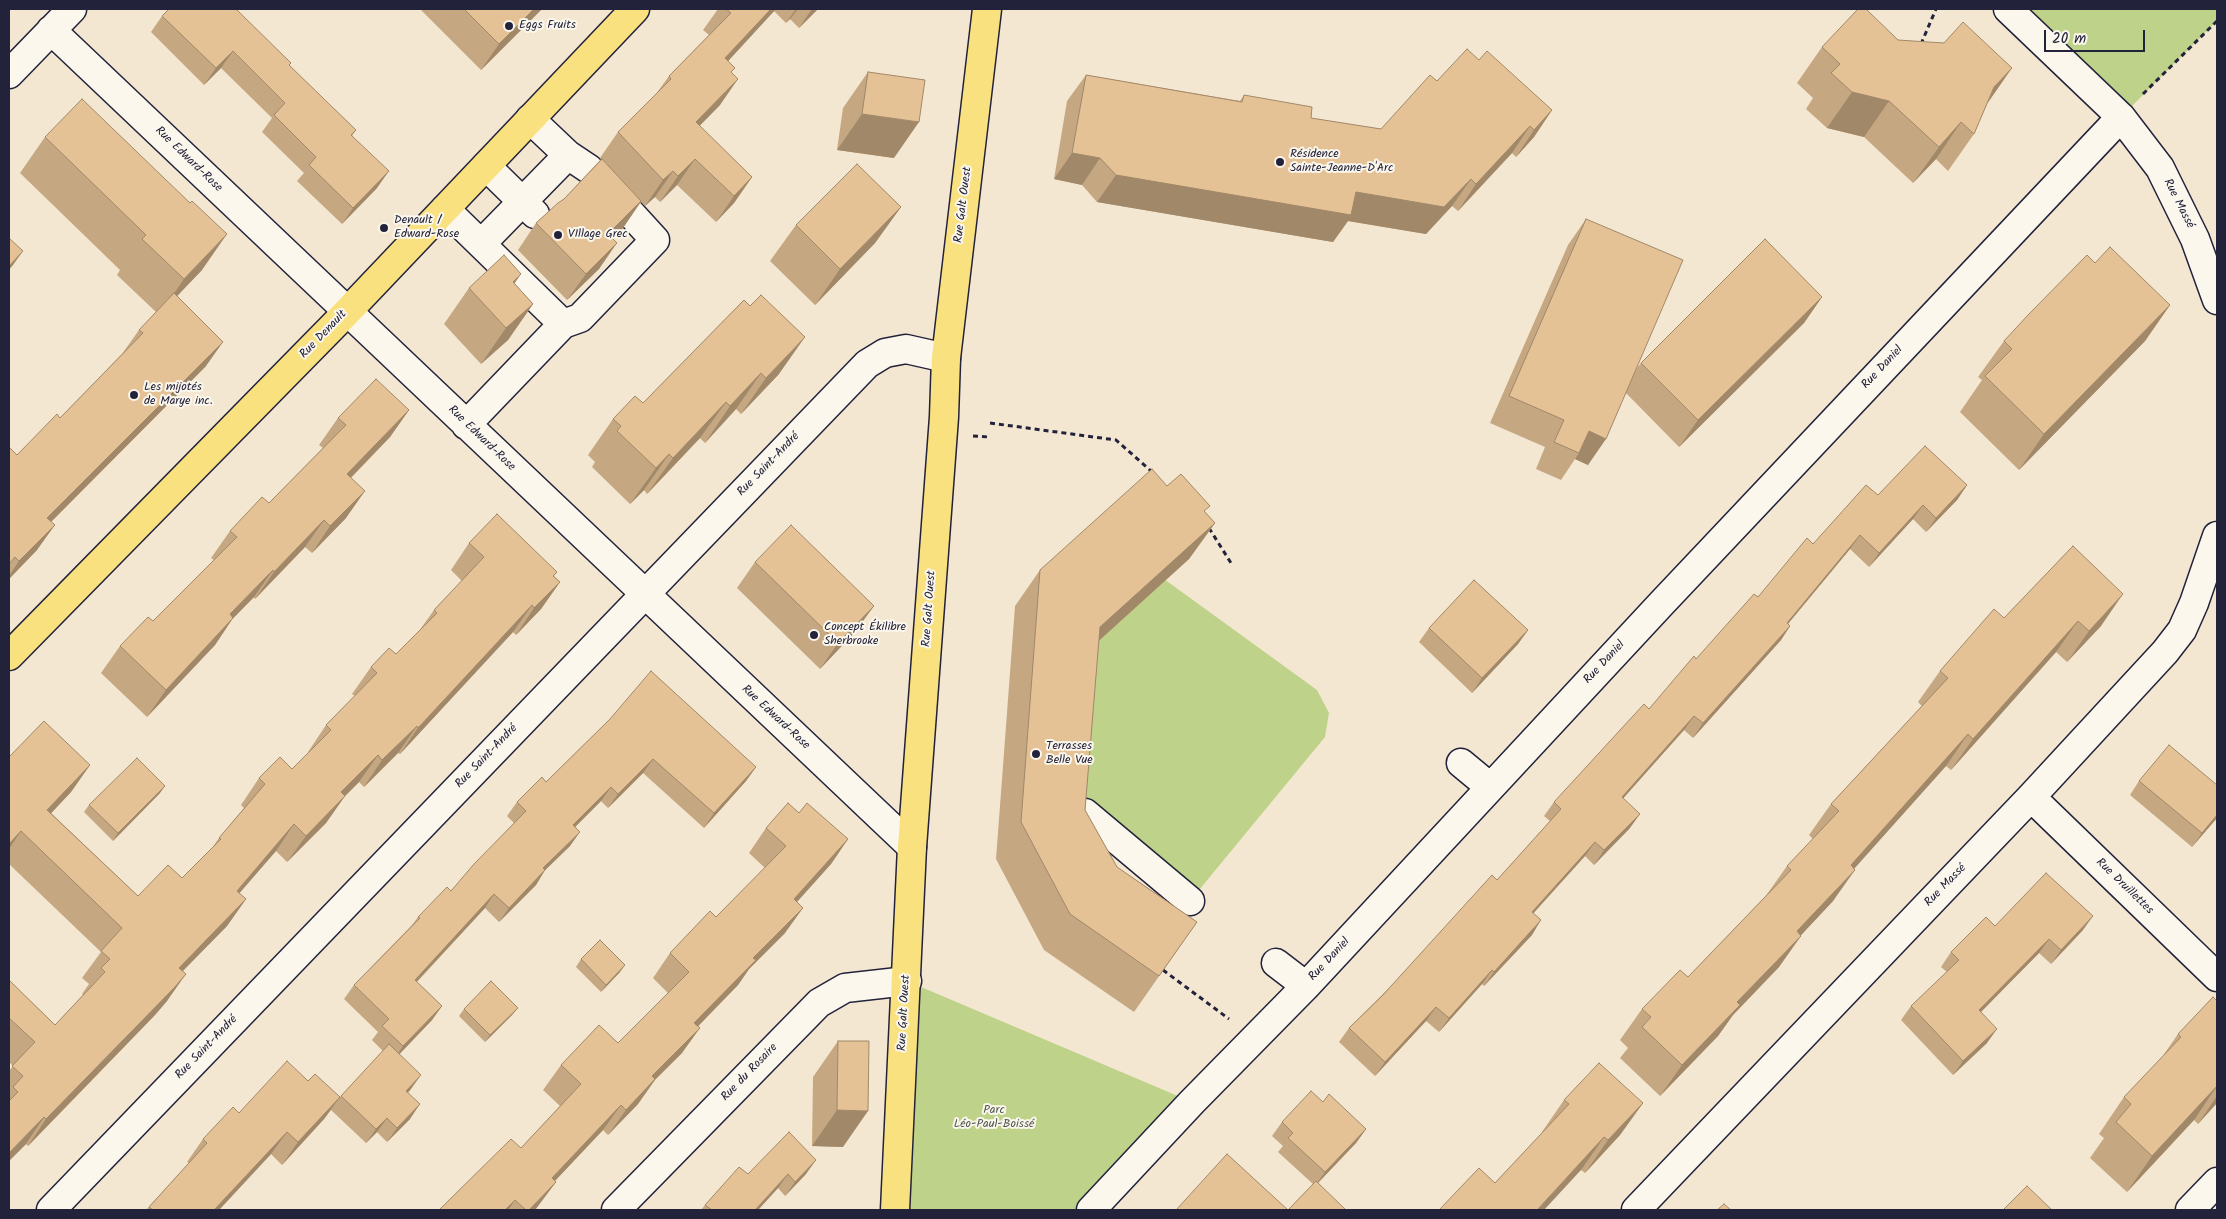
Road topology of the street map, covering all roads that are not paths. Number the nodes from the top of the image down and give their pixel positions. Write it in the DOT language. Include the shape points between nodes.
graph roads {
  1 [pos="72,9"];
  2 [pos="635,9"];
  3 [pos="987,9"];
  4 [pos="2008,9"];
  5 [pos="52,30"];
  6 [pos="9,74"];
  7 [pos="2121,117"];
  8 [pos="530,119"];
  9 [pos="568,155"];
  10 [pos="486,166"];
  11 [pos="529,208"];
  12 [pos="445,209"];
  13 [pos="481,244"];
  14 [pos="2217,300"];
  15 [pos="347,312"];
  16 [pos="563,324"];
  17 [pos="946,358"];
  18 [pos="466,425"];
  19 [pos="2217,536"];
  20 [pos="644,594"];
  21 [pos="9,656"];
  22 [pos="1461,763"];
  23 [pos="1490,787"];
  24 [pos="2031,797"];
  25 [pos="1085,813"];
  26 [pos="912,847"];
  27 [pos="1190,901"];
  28 [pos="1276,963"];
  29 [pos="2217,977"];
  30 [pos="907,981"];
  31 [pos="1306,986"];
  32 [pos="2217,1182"];
  33 [pos="51,1210"];
  34 [pos="616,1210"];
  35 [pos="895,1210"];
  36 [pos="1091,1210"];
  37 [pos="1636,1210"];
  38 [pos="2190,1210"];
  1 -- 5 [label="street"];
  2 -- 8 [label="main road, Rue Denault"];
  3 -- 17 [label="main road, Rue Galt Ouest"];
  4 -- 7 [label="street, Rue Massé"];
  5 -- 6 [label="street"];
  5 -- 15 [label="street, Rue Edward-Rose"];
  7 -- 14 [label="street, Rue Massé" via="2160,168 2195,238"];
  7 -- 23 [label="street, Rue Daniel"];
  8 -- 9 [label="street"];
  8 -- 10 [label="main road, Rue Denault"];
  9 -- 11 [label="street"];
  9 -- 16 [label="street" via="589,169 655,240 580,318"];
  10 -- 11 [label="street"];
  10 -- 12 [label="main road, Rue Denault"];
  11 -- 13 [label="street"];
  12 -- 13 [label="street"];
  12 -- 15 [label="main road, Rue Denault"];
  13 -- 16 [label="street"];
  15 -- 18 [label="street, Rue Edward-Rose"];
  15 -- 21 [label="main road, Rue Denault"];
  16 -- 18 [label="street"];
  17 -- 20 [label="street, Rue Saint-André" via="906,349 885,353 867,364"];
  17 -- 26 [label="main road, Rue Galt Ouest"];
  18 -- 20 [label="street, Rue Edward-Rose"];
  19 -- 24 [label="street, Rue Massé" via="2182,630 2166,652"];
  20 -- 26 [label="street, Rue Edward-Rose"];
  20 -- 33 [label="street, Rue Saint-André"];
  22 -- 23 [label="street"];
  23 -- 31 [label="street, Rue Daniel"];
  24 -- 29 [label="street, Rue Druillettes"];
  24 -- 37 [label="street, Rue Massé"];
  25 -- 27 [label="street"];
  26 -- 30 [label="main road, Rue Galt Ouest"];
  28 -- 31 [label="street"];
  30 -- 34 [label="street, Rue du Rosaire" via="845,988 819,1003"];
  30 -- 35 [label="main road, Rue Galt Ouest"];
  31 -- 36 [label="street, Rue Daniel"];
  32 -- 38 [label="street"];
}
